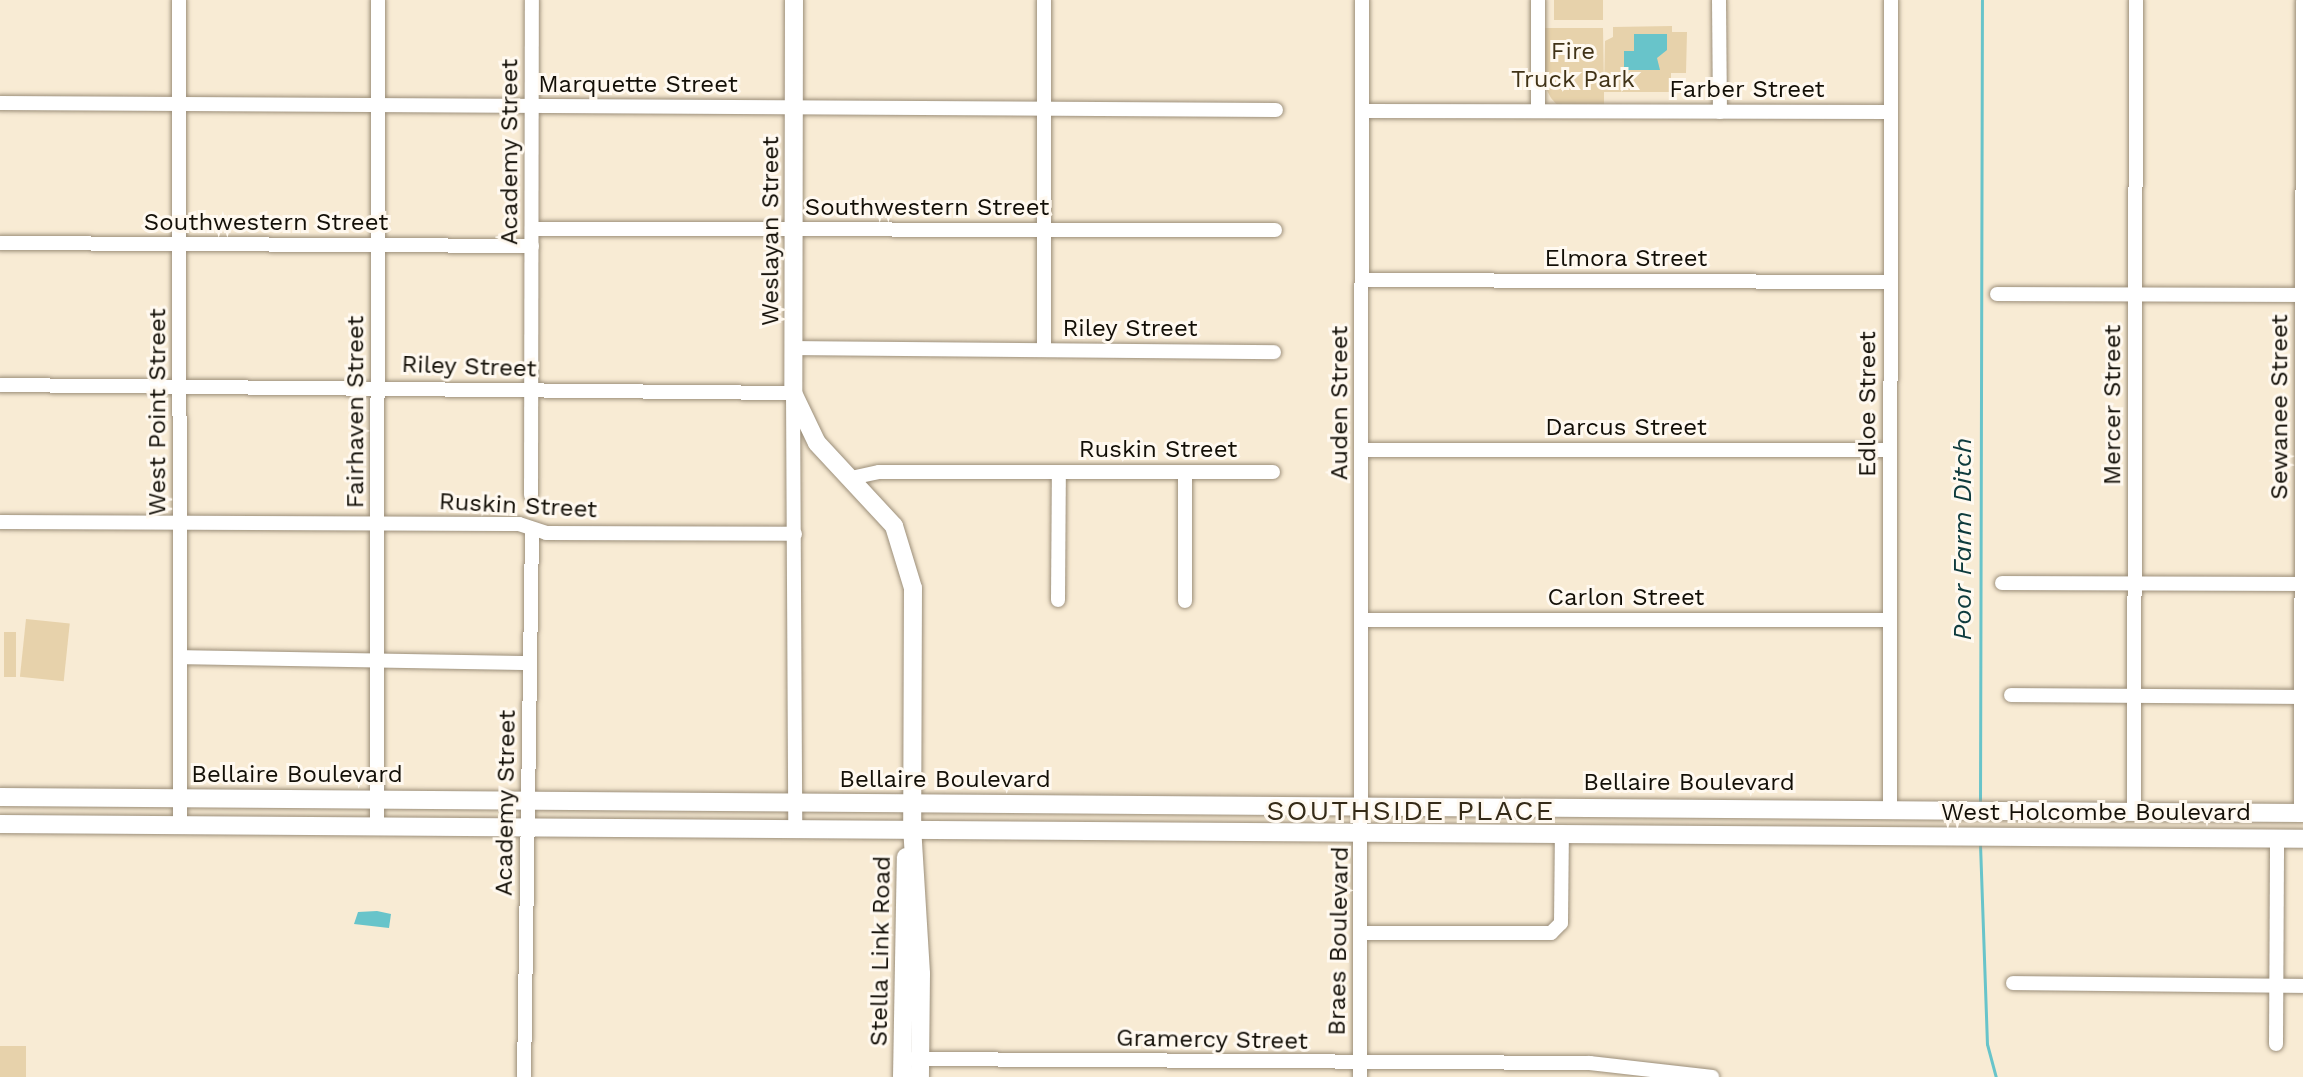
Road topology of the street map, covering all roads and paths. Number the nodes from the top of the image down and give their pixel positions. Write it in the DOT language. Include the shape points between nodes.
graph roads {
  1 [pos="179,0"];
  2 [pos="378,0"];
  3 [pos="532,0"];
  4 [pos="794,0"];
  5 [pos="1044,0"];
  6 [pos="1362,0"];
  7 [pos="1538,0"];
  8 [pos="1719,0"];
  9 [pos="1891,0"];
  10 [pos="2136,0"];
  11 [pos="2303,1"];
  12 [pos="0,103"];
  13 [pos="180,104"];
  14 [pos="378,105"];
  15 [pos="532,106"];
  16 [pos="795,107"];
  17 [pos="1045,109"];
  18 [pos="1276,110"];
  19 [pos="1362,111"];
  20 [pos="1538,111"];
  21 [pos="1720,112"];
  22 [pos="1891,112"];
  23 [pos="532,229"];
  24 [pos="796,230"];
  25 [pos="1045,230"];
  26 [pos="1275,230"];
  27 [pos="0,243"];
  28 [pos="180,244"];
  29 [pos="378,246"];
  30 [pos="532,246"];
  31 [pos="1362,280"];
  32 [pos="1890,282"];
  33 [pos="1997,294"];
  34 [pos="2135,295"];
  35 [pos="2303,295"];
  36 [pos="794,348"];
  37 [pos="1044,350"];
  38 [pos="1274,352"];
  39 [pos="0,385"];
  40 [pos="180,385"];
  41 [pos="378,386"];
  42 [pos="532,390"];
  43 [pos="793,393"];
  44 [pos="817,443"];
  45 [pos="1362,450"];
  46 [pos="1890,450"];
  47 [pos="794,462"];
  48 [pos="1059,472"];
  49 [pos="1273,472"];
  50 [pos="1185,473"];
  51 [pos="851,478"];
  52 [pos="531,495"];
  53 [pos="0,522"];
  54 [pos="180,523"];
  55 [pos="378,523"];
  56 [pos="532,529"];
  57 [pos="795,534"];
  58 [pos="2002,583"];
  59 [pos="2134,583"];
  60 [pos="2301,584"];
  61 [pos="1058,600"];
  62 [pos="2302,600"];
  63 [pos="1185,601"];
  64 [pos="1362,620"];
  65 [pos="1890,620"];
  66 [pos="180,657"];
  67 [pos="378,658"];
  68 [pos="530,663"];
  69 [pos="2011,695"];
  70 [pos="2134,696"];
  71 [pos="2301,697"];
  72 [pos="0,797"];
  73 [pos="28,797"];
  74 [pos="180,798"];
  75 [pos="377,800"];
  76 [pos="527,800"];
  77 [pos="795,803"];
  78 [pos="913,804"];
  79 [pos="1027,805"];
  80 [pos="1189,805"];
  81 [pos="1362,806"];
  82 [pos="1604,807"];
  83 [pos="1759,807"];
  84 [pos="1890,808"];
  85 [pos="2134,811"];
  86 [pos="2302,813"];
  87 [pos="0,824"];
  88 [pos="28,824"];
  89 [pos="180,824"];
  90 [pos="377,825"];
  91 [pos="526,826"];
  92 [pos="795,826"];
  93 [pos="912,826"];
  94 [pos="1027,827"];
  95 [pos="1190,829"];
  96 [pos="1363,831"];
  97 [pos="1562,832"];
  98 [pos="1604,833"];
  99 [pos="1759,834"];
  100 [pos="1889,835"];
  101 [pos="2144,837"];
  102 [pos="2277,838"];
  103 [pos="2303,839"];
  104 [pos="1362,933"];
  105 [pos="2013,983"];
  106 [pos="2277,986"];
  107 [pos="2303,986"];
  108 [pos="2276,1044"];
  109 [pos="911,1068"];
  110 [pos="1360,1070"];
  111 [pos="524,1077"];
  112 [pos="1712,1077"];
  1 -- 13 [label="street, West Point Street"];
  2 -- 14 [label="street, Fairhaven Street"];
  3 -- 15 [label="street, Academy Street"];
  4 -- 16 [label="main road, Weslayan Street"];
  5 -- 17 [label="street"];
  6 -- 19 [label="street, Auden Street"];
  7 -- 20 [label="street"];
  8 -- 21 [label="street"];
  9 -- 22 [label="street, Edloe Street"];
  10 -- 34 [label="street, Mercer Street"];
  11 -- 35 [label="street, Sewanee Street"];
  12 -- 13 [label="street, Marquette Street"];
  13 -- 14 [label="street, Marquette Street"];
  13 -- 28 [label="street, West Point Street"];
  14 -- 15 [label="street, Marquette Street"];
  14 -- 29 [label="street, Fairhaven Street"];
  15 -- 16 [label="street, Marquette Street"];
  15 -- 23 [label="street, Academy Street"];
  16 -- 17 [label="street, Marquette Street"];
  16 -- 24 [label="main road, Weslayan Street"];
  17 -- 18 [label="street, Marquette Street"];
  17 -- 25 [label="street"];
  19 -- 20 [label="street, Farber Street"];
  19 -- 31 [label="street, Auden Street"];
  20 -- 21 [label="street, Farber Street"];
  21 -- 22 [label="street, Farber Street"];
  22 -- 32 [label="street, Edloe Street"];
  23 -- 24 [label="street, Southwestern Street"];
  23 -- 30 [label="street, Academy Street"];
  24 -- 25 [label="street, Southwestern Street"];
  24 -- 36 [label="main road, Weslayan Street"];
  25 -- 26 [label="street, Southwestern Street"];
  25 -- 37 [label="street"];
  27 -- 28 [label="street, Southwestern Street"];
  28 -- 29 [label="street, Southwestern Street"];
  28 -- 40 [label="street, West Point Street"];
  29 -- 30 [label="street, Southwestern Street"];
  29 -- 41 [label="street, Fairhaven Street"];
  30 -- 42 [label="street, Academy Street"];
  31 -- 32 [label="street, Elmora Street"];
  31 -- 45 [label="street, Auden Street"];
  32 -- 46 [label="street, Edloe Street"];
  33 -- 34 [label="street"];
  34 -- 35 [label="street"];
  34 -- 59 [label="street, Mercer Street"];
  35 -- 60 [label="street, Sewanee Street"];
  36 -- 37 [label="street, Riley Street"];
  36 -- 43 [label="main road, Weslayan Street"];
  37 -- 38 [label="street, Riley Street"];
  39 -- 40 [label="street, Riley Street"];
  40 -- 41 [label="street, Riley Street"];
  40 -- 54 [label="street, West Point Street"];
  41 -- 42 [label="street, Riley Street"];
  41 -- 55 [label="street, Fairhaven Street"];
  42 -- 43 [label="street, Riley Street"];
  42 -- 52 [label="street, Academy Street"];
  43 -- 44 [label="main road, Stella Link Road"];
  43 -- 47 [label="street, Weslayan Street"];
  44 -- 47 [label="street"];
  44 -- 51 [label="main road, Stella Link Road"];
  45 -- 46 [label="street, Darcus Street"];
  45 -- 64 [label="street, Auden Street"];
  46 -- 65 [label="street, Edloe Street"];
  47 -- 57 [label="street, Weslayan Street"];
  48 -- 50 [label="street, Ruskin Street"];
  48 -- 51 [label="street, Ruskin Street" via="879,472"];
  48 -- 61 [label="street"];
  49 -- 50 [label="street, Ruskin Street"];
  50 -- 63 [label="street"];
  51 -- 78 [label="main road, Stella Link Road" via="894,526 911,569"];
  53 -- 54 [label="street, Ruskin Street"];
  54 -- 55 [label="street, Ruskin Street"];
  54 -- 66 [label="street, West Point Street"];
  55 -- 56 [label="street, Ruskin Street" via="519,524"];
  55 -- 67 [label="street, Fairhaven Street"];
  56 -- 57 [label="street, Ruskin Street"];
  56 -- 68 [label="street, Academy Street"];
  57 -- 77 [label="street, Weslayan Street"];
  58 -- 59 [label="street"];
  59 -- 60 [label="street"];
  59 -- 70 [label="street, Mercer Street"];
  60 -- 62 [label="street, Sewanee Street"];
  62 -- 71 [label="street, Sewanee Street"];
  64 -- 65 [label="street, Carlon Street"];
  64 -- 81 [label="street, Auden Street"];
  65 -- 84 [label="street, Edloe Street"];
  66 -- 67 [label="street"];
  66 -- 74 [label="street, West Point Street"];
  67 -- 68 [label="street"];
  67 -- 75 [label="street, Fairhaven Street"];
  68 -- 76 [label="street, Academy Street"];
  69 -- 70 [label="street"];
  70 -- 71 [label="street"];
  70 -- 85 [label="street, Mercer Street"];
  71 -- 86 [label="street, Sewanee Street"];
  72 -- 73 [label="main road, Bellaire Boulevard"];
  73 -- 74 [label="main road, Bellaire Boulevard"];
  73 -- 88 [label="main road"];
  74 -- 75 [label="main road, Bellaire Boulevard"];
  74 -- 89 [label="street, West Point Street"];
  75 -- 76 [label="main road, Bellaire Boulevard"];
  75 -- 90 [label="street, Fairhaven Street"];
  76 -- 77 [label="main road, Bellaire Boulevard"];
  76 -- 91 [label="street, Academy Street"];
  77 -- 78 [label="main road, Bellaire Boulevard"];
  77 -- 92 [label="street, Weslayan Street"];
  78 -- 79 [label="main road, Bellaire Boulevard"];
  78 -- 93 [label="main road, Stella Link Road"];
  79 -- 80 [label="main road, Bellaire Boulevard"];
  79 -- 94 [label="main road"];
  80 -- 81 [label="main road, Bellaire Boulevard"];
  80 -- 95 [label="main road"];
  81 -- 82 [label="main road, Bellaire Boulevard"];
  81 -- 96 [label="street, Braes Boulevard"];
  82 -- 83 [label="main road, Bellaire Boulevard"];
  82 -- 98 [label="main road"];
  83 -- 84 [label="main road, Bellaire Boulevard"];
  83 -- 99 [label="main road"];
  84 -- 85 [label="main road, West Holcombe Boulevard"];
  84 -- 100 [label="main road"];
  85 -- 86 [label="main road, West Holcombe Boulevard"];
  85 -- 101 [label="main road"];
  86 -- 102 [label="main road"];
  87 -- 88 [label="main road, Bellaire Boulevard"];
  88 -- 89 [label="main road, Bellaire Boulevard"];
  89 -- 90 [label="main road, Bellaire Boulevard"];
  90 -- 91 [label="main road, Bellaire Boulevard"];
  91 -- 92 [label="main road, Bellaire Boulevard"];
  91 -- 111 [label="street, Academy Street"];
  92 -- 93 [label="main road, Bellaire Boulevard"];
  93 -- 94 [label="main road, Bellaire Boulevard"];
  93 -- 109 [label="main road, Stella Link Road" via="906,850"];
  94 -- 95 [label="main road, Bellaire Boulevard"];
  95 -- 96 [label="main road, Bellaire Boulevard"];
  96 -- 97 [label="main road, Bellaire Boulevard"];
  96 -- 104 [label="street, Braes Boulevard"];
  97 -- 98 [label="main road, Bellaire Boulevard"];
  97 -- 104 [label="street" via="1561,923 1551,933"];
  98 -- 99 [label="main road, Bellaire Boulevard"];
  99 -- 100 [label="main road, Bellaire Boulevard"];
  100 -- 101 [label="main road, West Holcombe Boulevard"];
  101 -- 102 [label="main road, West Holcombe Boulevard"];
  102 -- 103 [label="main road, West Holcombe Boulevard"];
  102 -- 106 [label="street"];
  104 -- 110 [label="street, Braes Boulevard"];
  105 -- 106 [label="street"];
  106 -- 107 [label="street"];
  106 -- 108 [label="street"];
  109 -- 110 [label="street, Gramercy Street"];
  110 -- 112 [label="street, Gramercy Street" via="1590,1063"];
}
